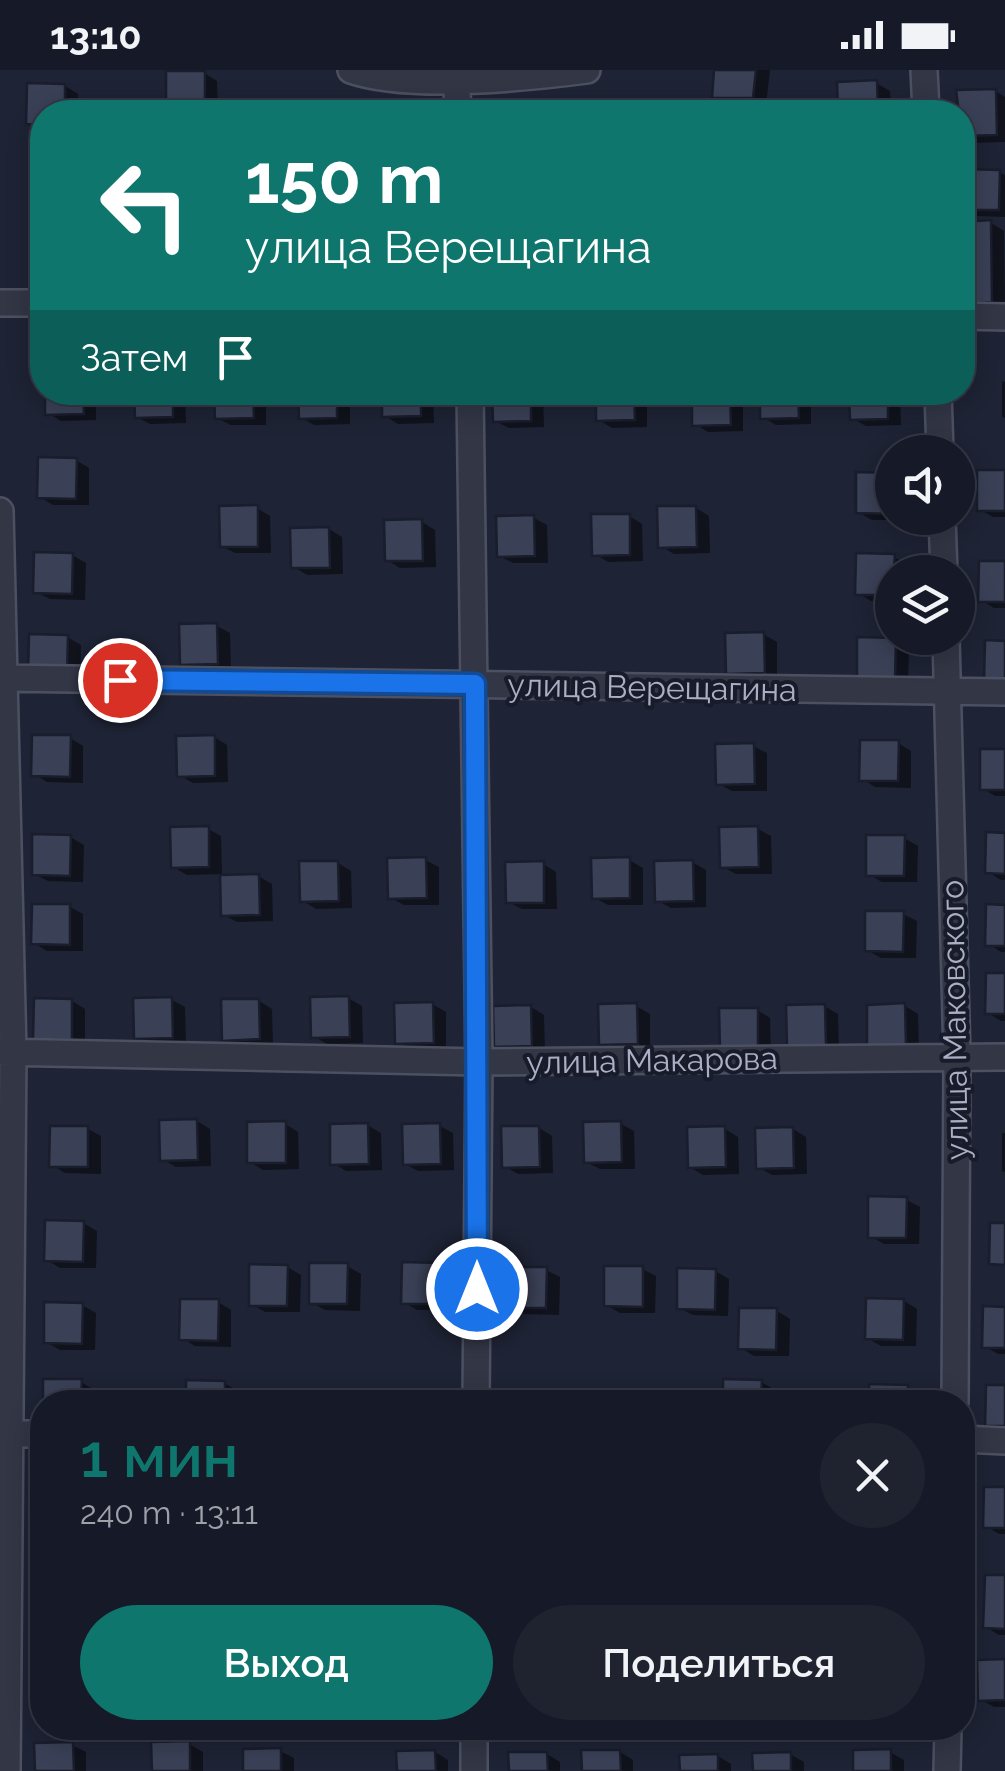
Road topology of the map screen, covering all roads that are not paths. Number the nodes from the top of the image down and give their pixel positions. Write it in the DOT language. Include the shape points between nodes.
graph roads {
  1 [pos="351,70"];
  2 [pos="588,70"];
  3 [pos="924,70"];
  4 [pos="457,74"];
  5 [pos="458,100"];
  6 [pos="925,100"];
  7 [pos="0,302"];
  8 [pos="30,303"];
  9 [pos="975,316"];
  10 [pos="1005,317"];
  11 [pos="470,405"];
  12 [pos="938,405"];
  13 [pos="939,435"];
  14 [pos="0,511"];
  15 [pos="947,655"];
  16 [pos="1,678"];
  17 [pos="475,684"];
  18 [pos="948,692"];
  19 [pos="1005,692"];
  20 [pos="7,1052"];
  21 [pos="957,1057"];
  22 [pos="1005,1057"];
  23 [pos="479,1062"];
  24 [pos="476,1390"];
  25 [pos="955,1390"];
  26 [pos="6,1434"];
  27 [pos="975,1439"];
  28 [pos="1005,1440"];
  29 [pos="474,1740"];
  30 [pos="948,1740"];
  31 [pos="6,1771"];
  32 [pos="474,1771"];
  33 [pos="947,1771"];
  1 -- 4 [label="street" via="374,78"];
  2 -- 4 [label="street"];
  3 -- 6 [label="street"];
  4 -- 5 [label="street"];
  7 -- 8 [label="street"];
  9 -- 10 [label="street"];
  11 -- 17 [label="street"];
  12 -- 13 [label="street"];
  14 -- 16 [label="street"];
  15 -- 18 [label="street, улица Маковского"];
  16 -- 17 [label="street, улица Верещагина"];
  16 -- 20 [label="street"];
  17 -- 18 [label="street, улица Верещагина"];
  17 -- 23 [label="street"];
  18 -- 19 [label="street, улица Верещагина"];
  18 -- 21 [label="street, улица Маковского"];
  20 -- 23 [label="street, улица Макарова"];
  20 -- 26 [label="street"];
  21 -- 22 [label="street, улица Макарова"];
  21 -- 23 [label="street, улица Макарова"];
  21 -- 25 [label="street, улица Маковского"];
  23 -- 24 [label="street"];
  26 -- 31 [label="street"];
  27 -- 28 [label="street"];
  29 -- 32 [label="street"];
  30 -- 33 [label="street"];
}
